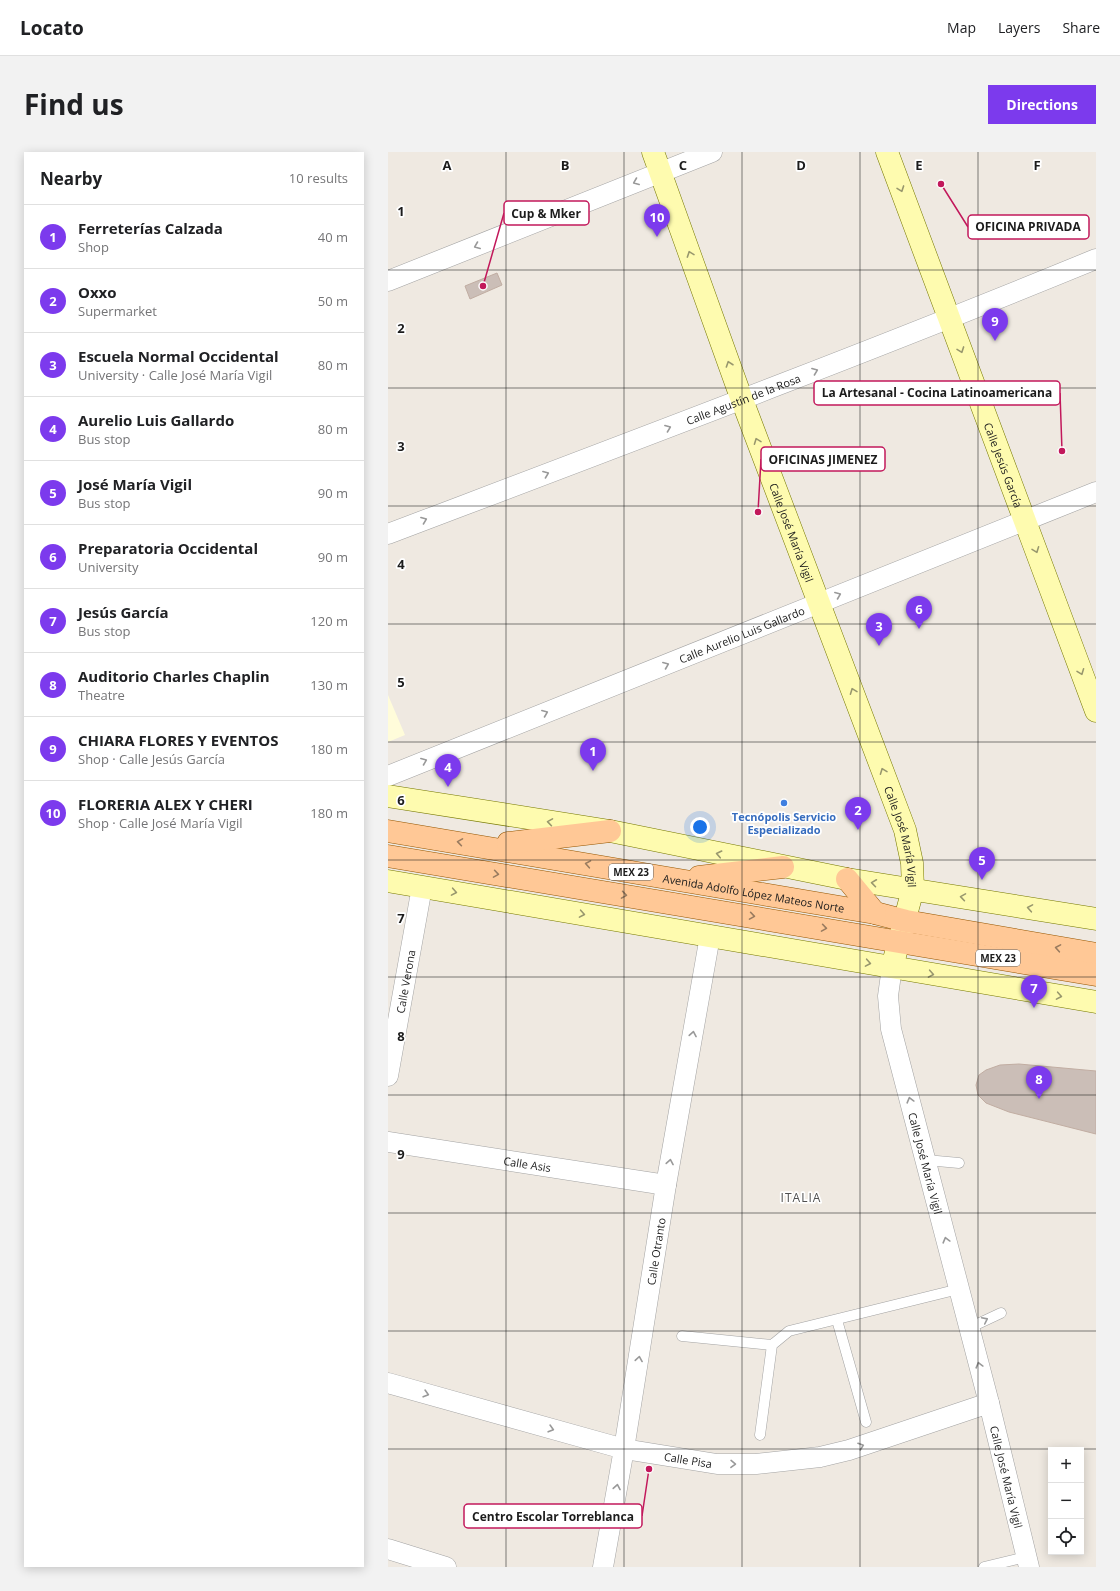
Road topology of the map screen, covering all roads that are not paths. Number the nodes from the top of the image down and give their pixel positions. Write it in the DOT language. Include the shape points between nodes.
graph roads {
  1 [pos="653,152"];
  2 [pos="712,152"];
  3 [pos="887,152"];
  4 [pos="661,172"];
  5 [pos="1096,259"];
  6 [pos="388,281"];
  7 [pos="950,319"];
  8 [pos="742,400"];
  9 [pos="1096,492"];
  10 [pos="1025,521"];
  11 [pos="388,534"];
  12 [pos="819,603"];
  13 [pos="1095,707"];
  14 [pos="388,776"];
  15 [pos="388,796"];
  16 [pos="388,831"];
  17 [pos="610,831"];
  18 [pos="485,846"];
  19 [pos="388,856"];
  20 [pos="783,867"];
  21 [pos="847,879"];
  22 [pos="676,880"];
  23 [pos="388,881"];
  24 [pos="422,887"];
  25 [pos="913,889"];
  26 [pos="1096,904"];
  27 [pos="874,914"];
  28 [pos="1070,915"];
  29 [pos="1096,919"];
  30 [pos="903,931"];
  31 [pos="710,936"];
  32 [pos="1096,954"];
  33 [pos="892,967"];
  34 [pos="1096,975"];
  35 [pos="1096,1002"];
  36 [pos="388,1076"];
  37 [pos="388,1142"];
  38 [pos="926,1160"];
  39 [pos="959,1162"];
  40 [pos="666,1185"];
  41 [pos="959,1289"];
  42 [pos="1001,1312"];
  43 [pos="838,1320"];
  44 [pos="970,1328"];
  45 [pos="682,1336"];
  46 [pos="772,1345"];
  47 [pos="388,1383"];
  48 [pos="989,1403"];
  49 [pos="866,1422"];
  50 [pos="760,1435"];
  51 [pos="624,1449"];
  52 [pos="388,1549"];
  53 [pos="1027,1562"];
  54 [pos="446,1567"];
  55 [pos="603,1567"];
  56 [pos="984,1567"];
  1 -- 4 [label="street, Calle José María Vigil"];
  2 -- 4 [label="street"];
  3 -- 7 [label="street, Calle Jesús García, one-way"];
  4 -- 6 [label="street, one-way"];
  8 -- 4 [label="street, Calle José María Vigil, one-way"];
  5 -- 7 [label="street, Calle Agustín de la Rosa"];
  8 -- 7 [label="street, Calle Agustín de la Rosa, one-way"];
  7 -- 10 [label="street, Calle Jesús García, one-way"];
  11 -- 8 [label="street, Calle Agustín de la Rosa, one-way"];
  12 -- 8 [label="street, Calle José María Vigil, one-way"];
  9 -- 10 [label="street, Calle Aurelio Luis Gallardo"];
  12 -- 10 [label="street, Calle Aurelio Luis Gallardo, one-way"];
  10 -- 13 [label="street, Calle Jesús García, one-way"];
  14 -- 12 [label="street, Calle Aurelio Luis Gallardo, one-way"];
  25 -- 12 [label="street, Calle José María Vigil, one-way" via="912,864 905,830"];
  17 -- 15 [label="street, one-way"];
  18 -- 16 [label="main road, Avenida Adolfo López Mateos Norte / MEX 23, one-way"];
  17 -- 18 [label="main road"];
  20 -- 17 [label="street, one-way"];
  22 -- 18 [label="main road, Avenida Adolfo López Mateos Norte / MEX 23, one-way"];
  19 -- 30 [label="main road, Avenida Adolfo López Mateos Norte / MEX 23, one-way"];
  20 -- 21 [label="street"];
  20 -- 22 [label="main road"];
  25 -- 21 [label="street, one-way"];
  21 -- 27 [label="main road"];
  22 -- 27 [label="main road, Avenida Adolfo López Mateos Norte / MEX 23"];
  23 -- 24 [label="street"];
  24 -- 31 [label="street, one-way"];
  24 -- 36 [label="street, Calle Verona"];
  28 -- 25 [label="street, one-way"];
  25 -- 30 [label="street, Calle José María Vigil"];
  26 -- 28 [label="street"];
  27 -- 30 [label="main road, Avenida Adolfo López Mateos Norte / MEX 23"];
  28 -- 29 [label="street"];
  32 -- 30 [label="main road, Avenida Adolfo López Mateos Norte / MEX 23, one-way"];
  30 -- 33 [label="street, Calle José María Vigil"];
  30 -- 34 [label="main road, Avenida Adolfo López Mateos Norte / MEX 23"];
  31 -- 33 [label="street, one-way"];
  40 -- 31 [label="street, Calle Otranto, one-way"];
  33 -- 35 [label="street, one-way"];
  38 -- 33 [label="street, Calle José María Vigil, one-way" via="891,1029 888,996"];
  37 -- 40 [label="street, Calle Asis"];
  38 -- 39 [label="lane"];
  41 -- 38 [label="street, Calle José María Vigil, one-way"];
  51 -- 40 [label="street, Calle Otranto, one-way"];
  41 -- 43 [label="lane"];
  41 -- 44 [label="street, Calle José María Vigil"];
  44 -- 42 [label="lane, one-way"];
  43 -- 46 [label="lane" via="789,1331"];
  43 -- 49 [label="lane"];
  48 -- 44 [label="street, Calle José María Vigil, one-way"];
  45 -- 46 [label="lane"];
  46 -- 50 [label="lane"];
  47 -- 51 [label="street, Calle Pisa, one-way"];
  51 -- 48 [label="street, Calle Pisa, one-way" via="717,1464 797,1460 849,1450"];
  48 -- 53 [label="street, Calle José María Vigil"];
  55 -- 51 [label="street, Calle Otranto, one-way"];
  52 -- 54 [label="street"];
  53 -- 56 [label="lane"];
}
